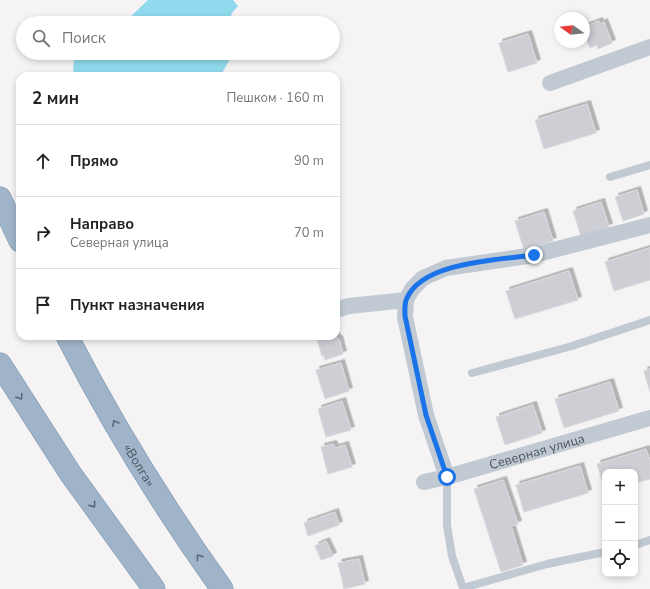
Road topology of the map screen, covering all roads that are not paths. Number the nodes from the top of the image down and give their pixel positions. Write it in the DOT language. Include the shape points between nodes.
graph roads {
  1 [pos="650,47"];
  2 [pos="550,84"];
  3 [pos="650,165"];
  4 [pos="610,177"];
  5 [pos="0,198"];
  6 [pos="650,225"];
  7 [pos="16,232"];
  8 [pos="406,300"];
  9 [pos="340,309"];
  10 [pos="650,320"];
  11 [pos="69,340"];
  12 [pos="0,364"];
  13 [pos="472,373"];
  14 [pos="650,418"];
  15 [pos="447,477"];
  16 [pos="424,482"];
  17 [pos="650,540"];
  18 [pos="638,544"];
  19 [pos="602,553"];
  20 [pos="154,589"];
  21 [pos="222,589"];
  1 -- 2 [label="street"];
  3 -- 4 [label="lane"];
  5 -- 7 [label="highway"];
  6 -- 8 [label="street" via="534,255 446,268 423,278"];
  8 -- 9 [label="street"];
  8 -- 15 [label="street" via="405,316 426,415"];
  10 -- 13 [label="lane" via="572,346"];
  21 -- 11 [label="highway, «Волга», one-way" via="180,530 126,443"];
  12 -- 20 [label="highway, one-way" via="70,473"];
  14 -- 15 [label="street, Северная улица"];
  15 -- 16 [label="street, Северная улица"];
  15 -- 19 [label="lane" via="447,525 452,556 463,588 547,564"];
  17 -- 18 [label="lane"];
}
